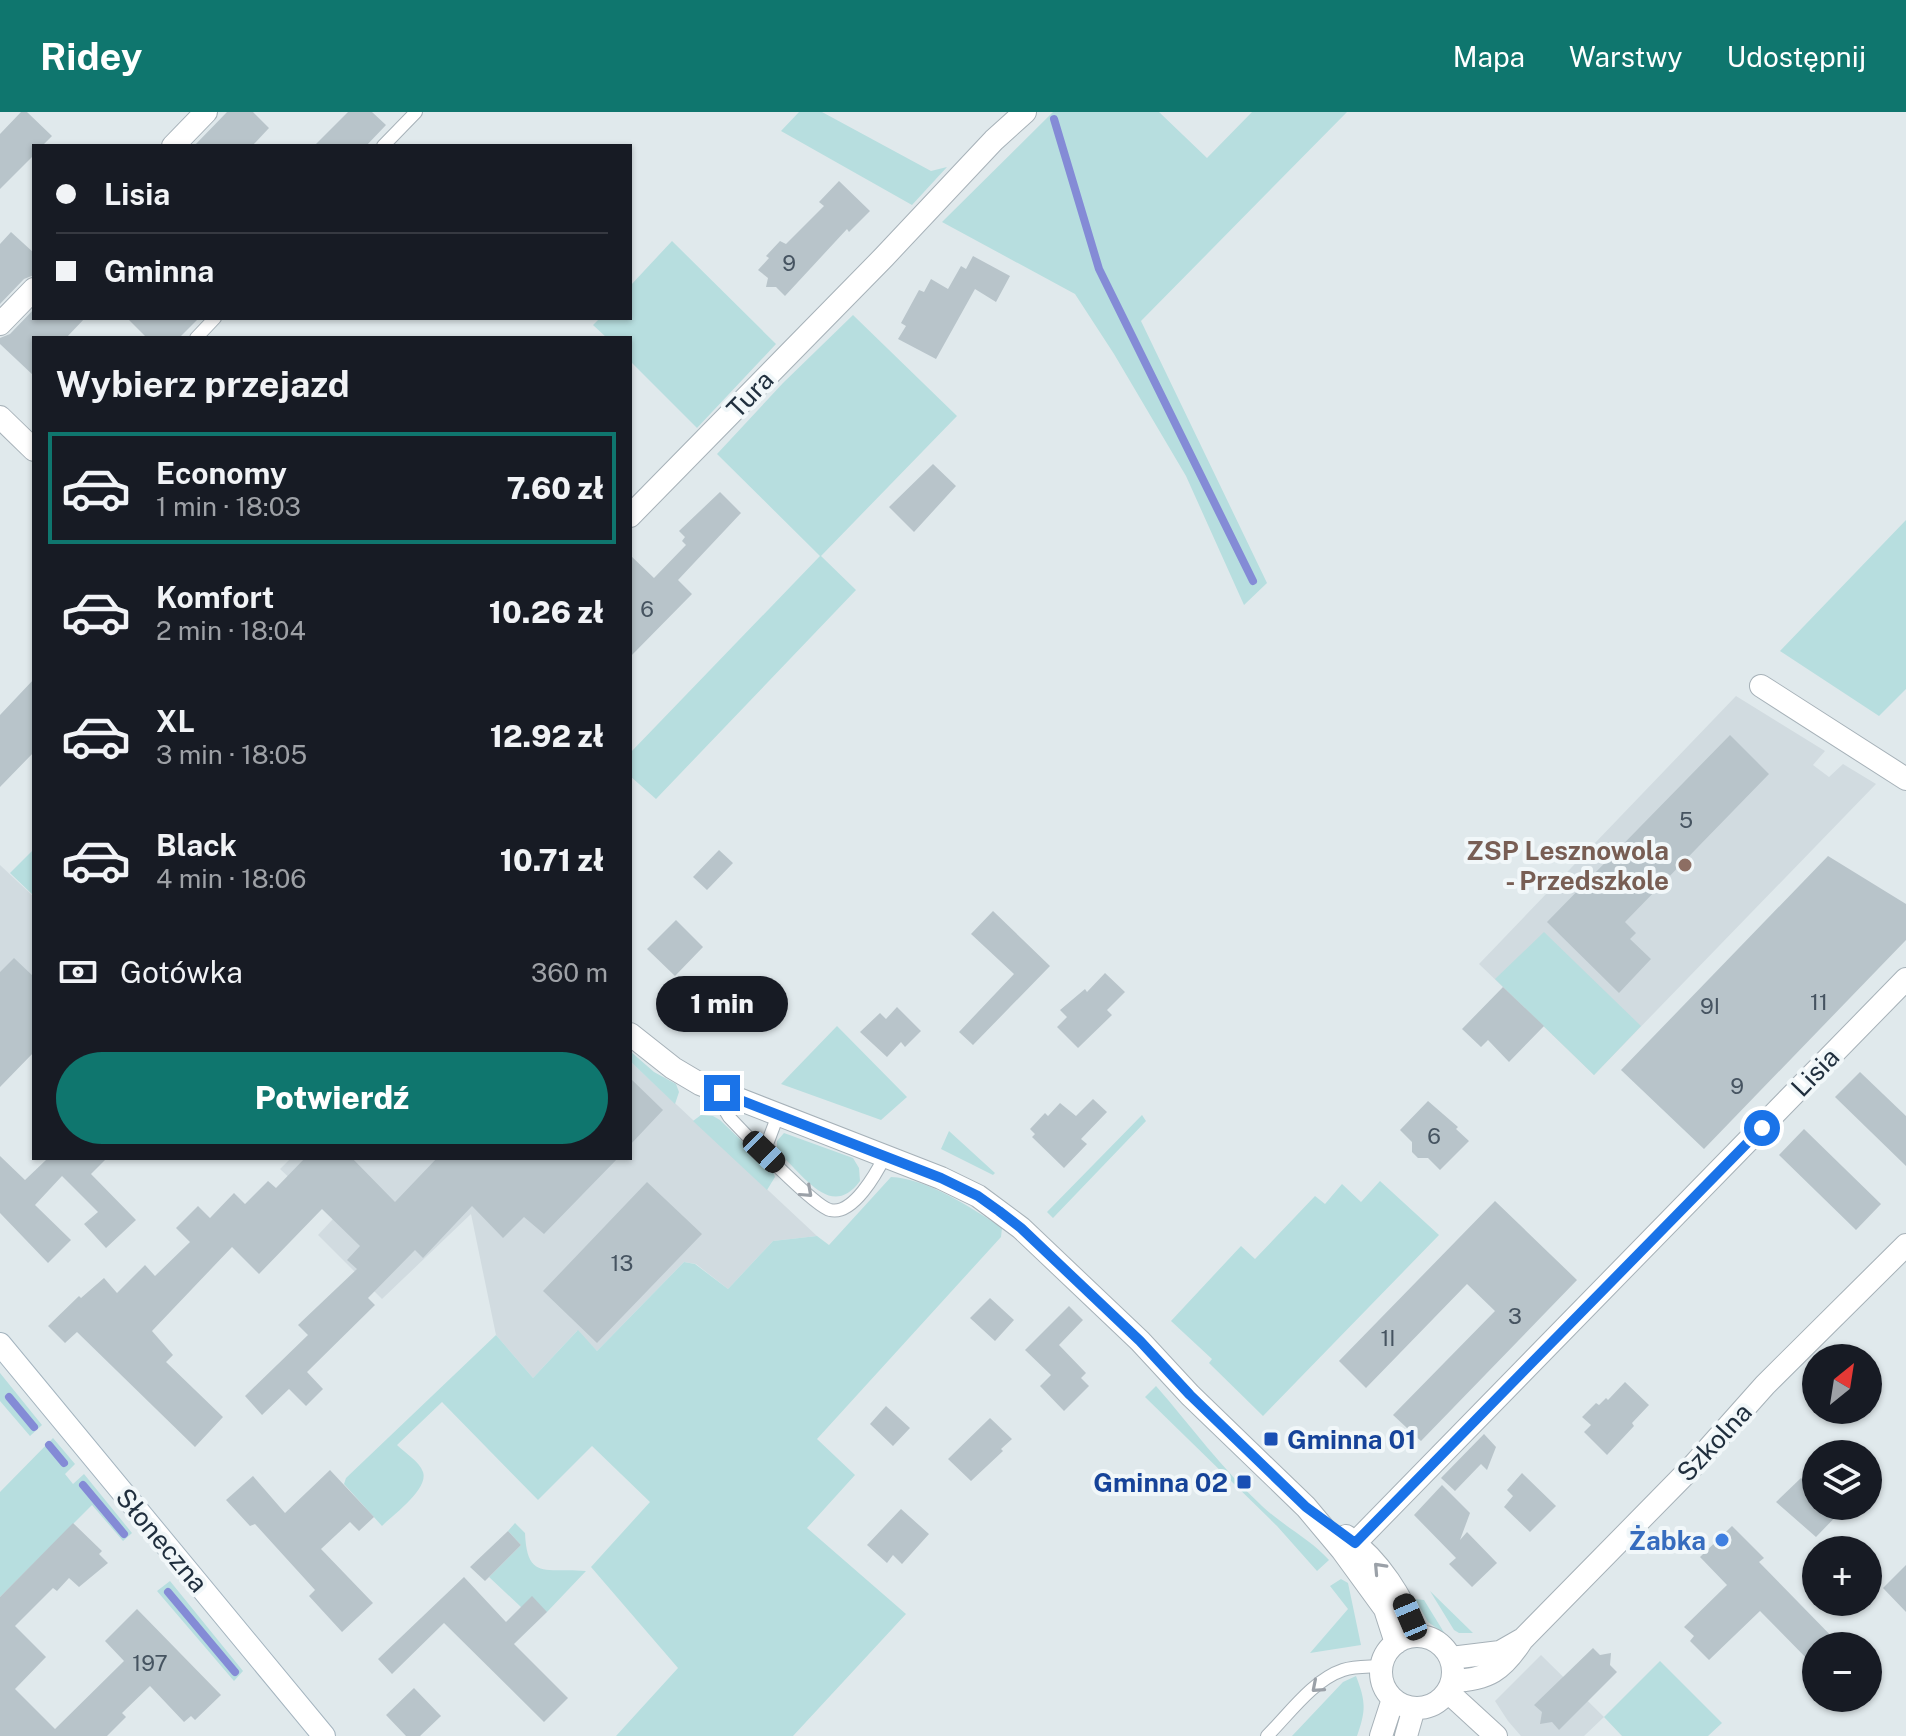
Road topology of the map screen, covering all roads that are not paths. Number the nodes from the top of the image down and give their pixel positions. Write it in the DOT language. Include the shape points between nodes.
graph roads {
  1 [pos="206,112"];
  2 [pos="416,112"];
  3 [pos="1025,112"];
  4 [pos="175,144"];
  5 [pos="385,144"];
  6 [pos="32,291"];
  7 [pos="213,320"];
  8 [pos="0,324"];
  9 [pos="198,336"];
  10 [pos="0,417"];
  11 [pos="32,448"];
  12 [pos="632,514"];
  13 [pos="1761,686"];
  14 [pos="1906,779"];
  15 [pos="1906,979"];
  16 [pos="632,1036"];
  17 [pos="722,1093"];
  18 [pos="778,1115"];
  19 [pos="764,1152"];
  20 [pos="885,1156"];
  21 [pos="1906,1245"];
  22 [pos="0,1344"];
  23 [pos="1306,1507"];
  24 [pos="1355,1543"];
  25 [pos="1418,1636"];
  26 [pos="1522,1640"];
  27 [pos="1396,1643"];
  28 [pos="1451,1658"];
  29 [pos="1381,1666"];
  30 [pos="1450,1687"];
  31 [pos="1404,1704"];
  32 [pos="324,1736"];
  33 [pos="1267,1736"];
  34 [pos="1381,1736"];
  35 [pos="1406,1736"];
  36 [pos="1496,1736"];
  1 -- 4 [label="street"];
  2 -- 5 [label="lane"];
  3 -- 12 [label="street, Tura"];
  6 -- 8 [label="street"];
  7 -- 9 [label="lane"];
  10 -- 11 [label="street"];
  13 -- 14 [label="street"];
  15 -- 24 [label="street, Lisia"];
  16 -- 17 [label="street" via="673,1068"];
  17 -- 18 [label="street"];
  17 -- 19 [label="lane" via="729,1117"];
  18 -- 19 [label="lane"];
  18 -- 20 [label="street"];
  19 -- 20 [label="lane, one-way" via="829,1211 861,1194"];
  20 -- 23 [label="street" via="978,1196 1021,1228"];
  21 -- 26 [label="street, Szkolna"];
  22 -- 32 [label="street, Słoneczna"];
  23 -- 24 [label="street"];
  23 -- 27 [label="street" via="1385,1609"];
  25 -- 24 [label="street, one-way" via="1391,1581"];
  25 -- 27 [label="street"];
  25 -- 28 [label="street" via="1440,1644"];
  26 -- 28 [label="street, Szkolna" via="1500,1652"];
  26 -- 30 [label="street, Szkolna" via="1506,1664"];
  27 -- 29 [label="street"];
  28 -- 30 [label="street"];
  29 -- 31 [label="street" via="1383,1684"];
  29 -- 33 [label="lane, one-way" via="1339,1671"];
  30 -- 31 [label="street" via="1429,1707"];
  30 -- 36 [label="street"];
  31 -- 34 [label="street"];
  31 -- 35 [label="street"];
}
